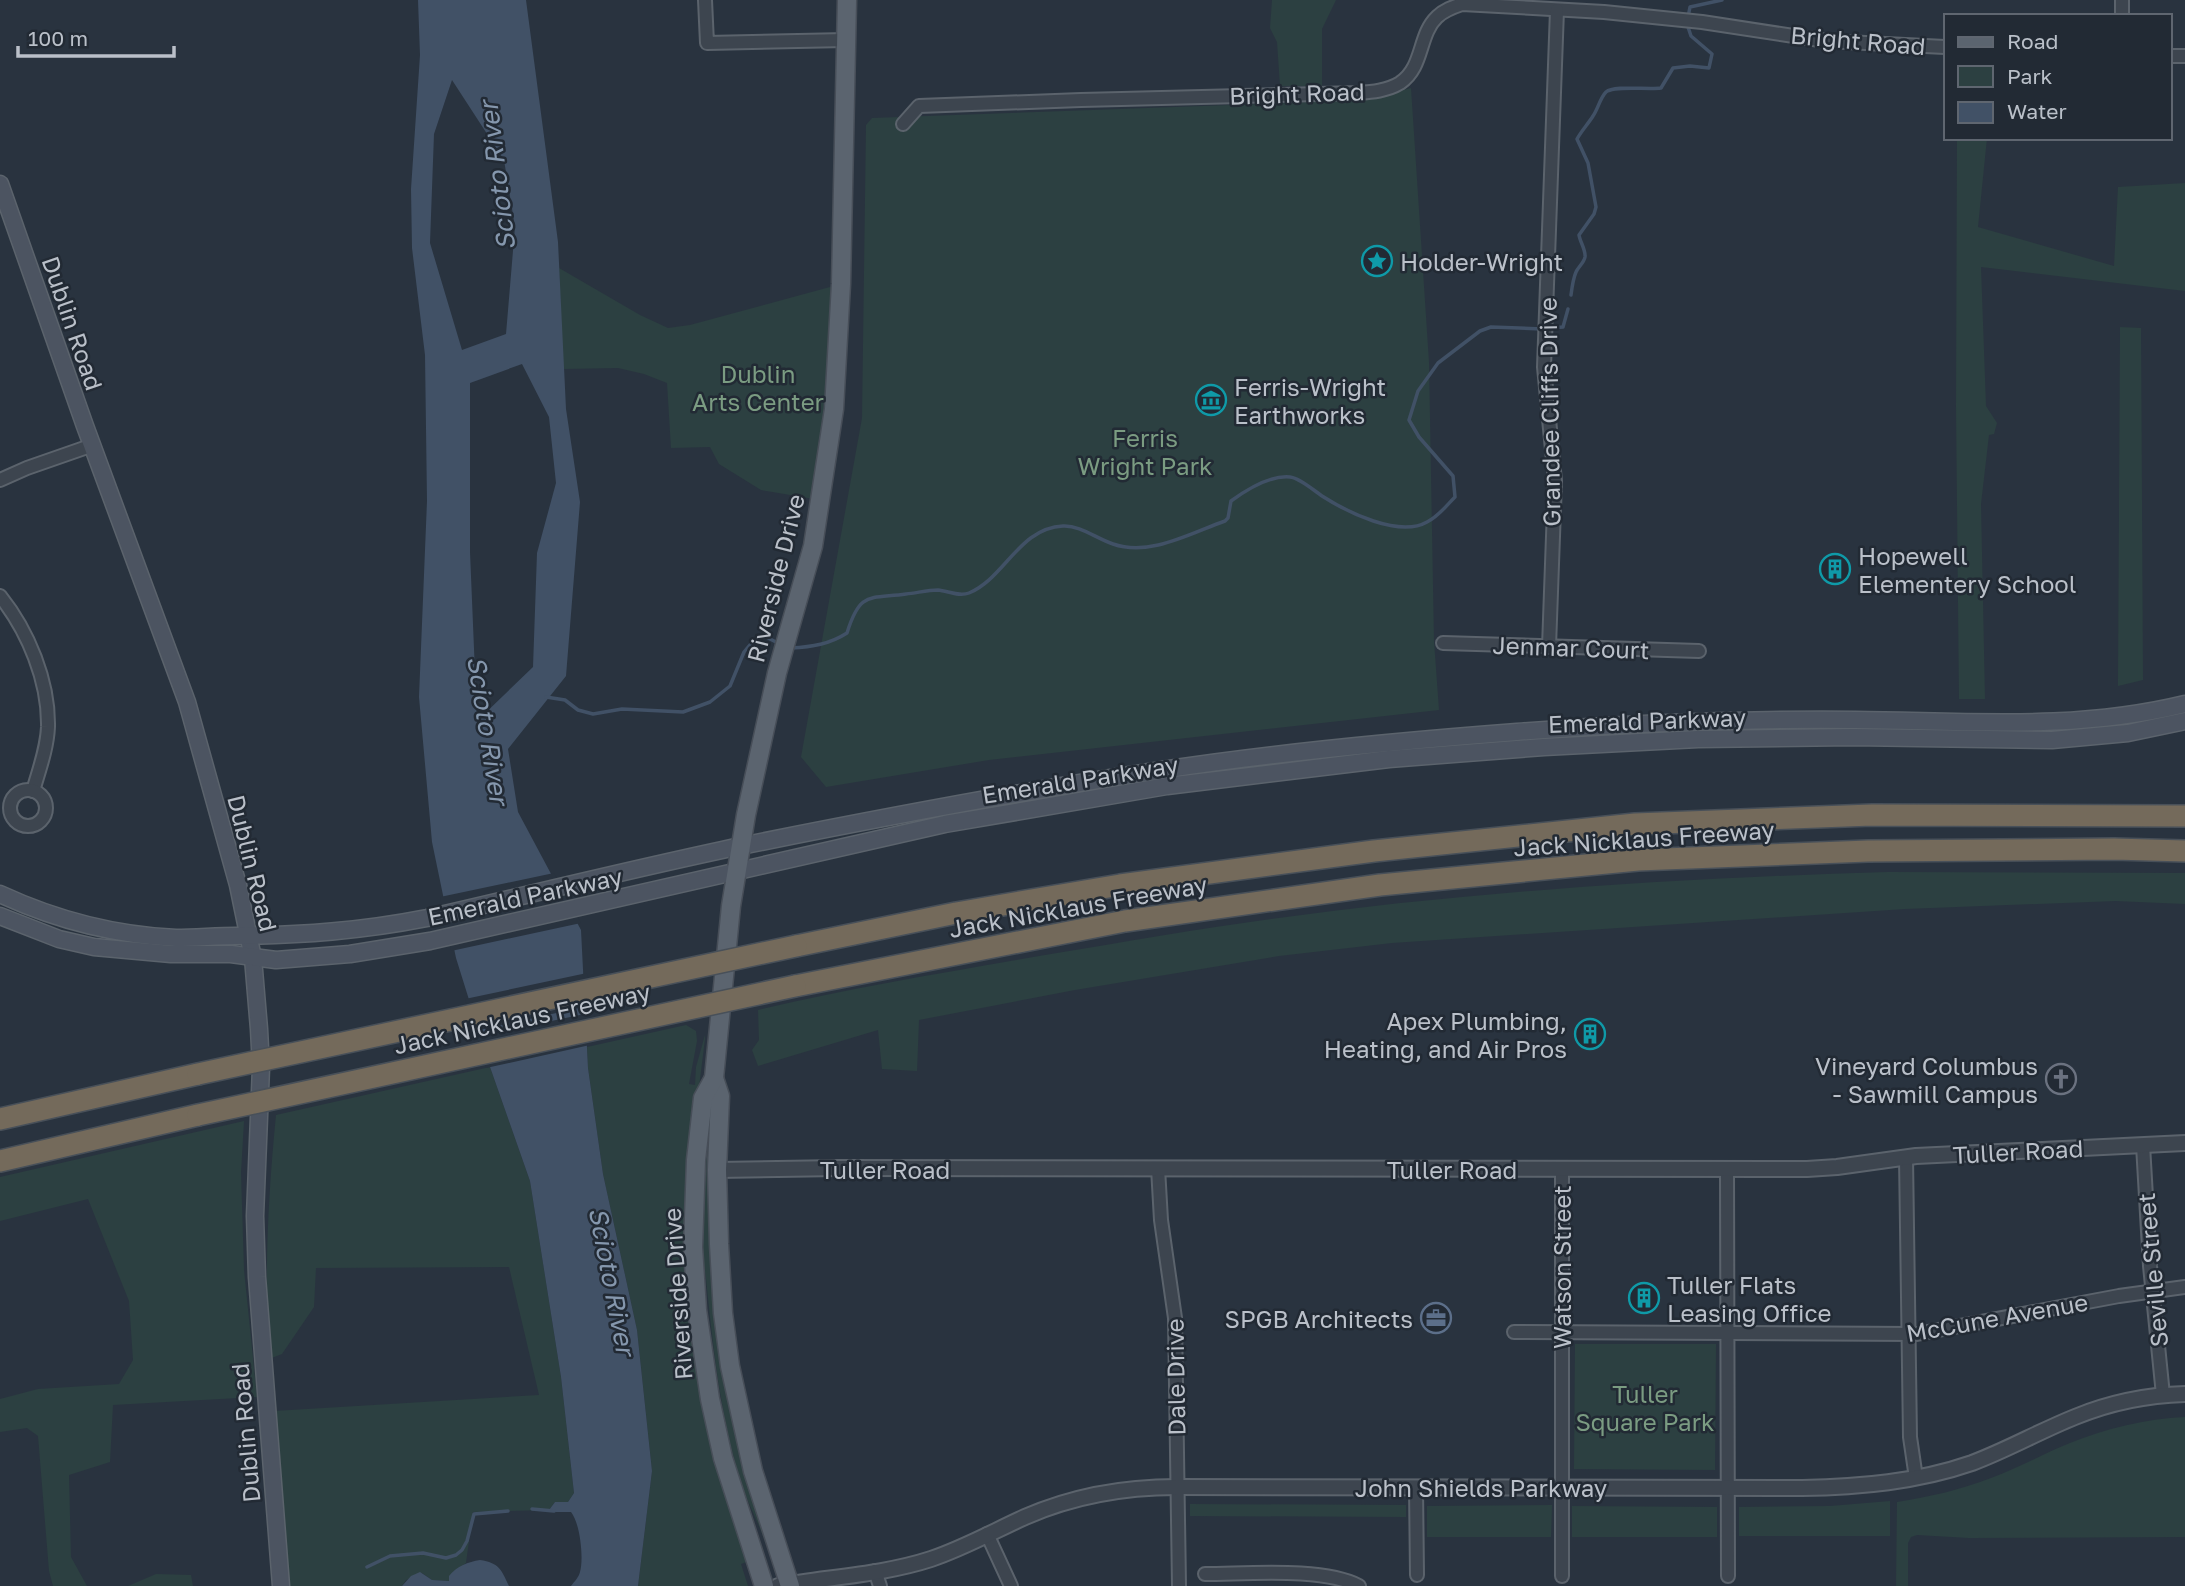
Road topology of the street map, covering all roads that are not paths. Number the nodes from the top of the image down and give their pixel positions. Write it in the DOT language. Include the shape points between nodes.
graph roads {
  1 [pos="705,0"];
  2 [pos="847,0"];
  3 [pos="1557,10"];
  4 [pos="846,40"];
  5 [pos="1944,47"];
  6 [pos="904,124"];
  7 [pos="0,184"];
  8 [pos="93,445"];
  9 [pos="0,480"];
  10 [pos="0,596"];
  11 [pos="1443,643"];
  12 [pos="1549,647"];
  13 [pos="1699,652"];
  14 [pos="2185,704"];
  15 [pos="2185,721"];
  16 [pos="33,791"];
  17 [pos="2185,816"];
  18 [pos="741,846"];
  19 [pos="2185,851"];
  20 [pos="737,871"];
  21 [pos="0,894"];
  22 [pos="0,916"];
  23 [pos="248,936"];
  24 [pos="253,958"];
  25 [pos="713,1079"];
  26 [pos="0,1119"];
  27 [pos="2185,1143"];
  28 [pos="2143,1145"];
  29 [pos="1906,1157"];
  30 [pos="0,1161"];
  31 [pos="1158,1168"];
  32 [pos="1727,1168"];
  33 [pos="1562,1169"];
  34 [pos="717,1170"];
  35 [pos="2185,1287"];
  36 [pos="2153,1291"];
  37 [pos="1514,1332"];
  38 [pos="1561,1332"];
  39 [pos="1728,1332"];
  40 [pos="1909,1334"];
  41 [pos="2185,1394"];
  42 [pos="2163,1395"];
  43 [pos="1916,1478"];
  44 [pos="1177,1487"];
  45 [pos="1416,1487"];
  46 [pos="1562,1487"];
  47 [pos="1728,1488"];
  48 [pos="987,1534"];
  49 [pos="875,1571"];
  50 [pos="1205,1574"];
  51 [pos="1417,1575"];
  52 [pos="1562,1576"];
  53 [pos="1728,1576"];
  54 [pos="1308,1580"];
  55 [pos="786,1585"];
  56 [pos="281,1586"];
  57 [pos="764,1586"];
  58 [pos="880,1586"];
  59 [pos="1011,1586"];
  60 [pos="1179,1586"];
  61 [pos="1359,1586"];
  1 -- 4 [label="street" via="707,43"];
  2 -- 4 [label="main road, Riverside Drive"];
  3 -- 5 [label="street, Bright Road" via="1676,19 1826,41"];
  3 -- 6 [label="street, Bright Road" via="1462,4 1446,10 1428,29 1409,76 1380,91 919,106"];
  3 -- 12 [label="street, Grandee Cliffs Drive" via="1544,367 1555,481"];
  4 -- 18 [label="main road, Riverside Drive" via="834,409 813,546 777,673"];
  7 -- 8 [label="main road, Dublin Road"];
  8 -- 9 [label="street"];
  8 -- 23 [label="main road, Dublin Road" via="187,702 239,885"];
  10 -- 16 [label="street" via="27,636 42,682 48,726"];
  11 -- 12 [label="street, Jenmar Court"];
  12 -- 13 [label="street, Jenmar Court"];
  14 -- 18 [label="main road, Emerald Parkway" via="2051,723 1698,722 1398,741 1164,770"];
  15 -- 20 [label="main road, Emerald Parkway" via="2128,733 2052,740 1698,739 1389,759 1167,786 958,822"];
  17 -- 26 [label="highway, Jack Nicklaus Freeway, bridge" via="1872,816 1635,824 1374,850 1120,885 796,946"];
  18 -- 20 [label="main road, Riverside Drive"];
  18 -- 23 [label="main road, Emerald Parkway" via="392,925"];
  19 -- 30 [label="highway, Jack Nicklaus Freeway, bridge" via="1868,851 1665,859 1380,885 1125,921 795,986"];
  20 -- 24 [label="main road, Emerald Parkway" via="430,941 314,957"];
  20 -- 25 [label="main road, Riverside Drive"];
  21 -- 23 [label="main road, Emerald Parkway" via="100,929 177,938"];
  22 -- 24 [label="main road, Emerald Parkway" via="94,947"];
  23 -- 24 [label="main road, Dublin Road"];
  24 -- 56 [label="main road, Dublin Road" via="261,1067 255,1191 257,1277"];
  25 -- 34 [label="main road, Riverside Drive" via="720,1096"];
  25 -- 57 [label="main road, Riverside Drive" via="703,1098 696,1160 693,1247 697,1310 723,1458"];
  27 -- 28 [label="street, Tuller Road"];
  28 -- 29 [label="street, Tuller Road"];
  28 -- 36 [label="street, Seville Street"];
  29 -- 32 [label="street, Tuller Road" via="1828,1168"];
  29 -- 40 [label="street"];
  31 -- 33 [label="street, Tuller Road"];
  31 -- 34 [label="street, Tuller Road"];
  31 -- 44 [label="street, Dale Drive" via="1175,1318"];
  32 -- 33 [label="street, Tuller Road"];
  32 -- 39 [label="street"];
  33 -- 38 [label="street, Watson Street"];
  34 -- 55 [label="main road, Riverside Drive" via="720,1282 730,1366 753,1471"];
  35 -- 36 [label="street, McCune Avenue"];
  36 -- 40 [label="street, McCune Avenue"];
  36 -- 42 [label="street, Seville Street"];
  37 -- 38 [label="street, McCune Avenue"];
  38 -- 39 [label="street, McCune Avenue"];
  38 -- 46 [label="street, Watson Street"];
  39 -- 40 [label="street, McCune Avenue"];
  39 -- 47 [label="street"];
  40 -- 43 [label="street" via="1910,1437"];
  41 -- 42 [label="street, John Shields Parkway"];
  42 -- 43 [label="street, John Shields Parkway" via="2083,1414 1982,1459"];
  43 -- 47 [label="street, John Shields Parkway" via="1824,1488"];
  44 -- 45 [label="street, John Shields Parkway"];
  44 -- 48 [label="street, John Shields Parkway" via="1092,1495"];
  44 -- 60 [label="street, Dale Drive"];
  45 -- 46 [label="street, John Shields Parkway"];
  45 -- 51 [label="street"];
  46 -- 47 [label="street, John Shields Parkway"];
  46 -- 52 [label="street, Watson Street"];
  47 -- 53 [label="street"];
  48 -- 49 [label="street, John Shields Parkway" via="929,1559"];
  48 -- 59 [label="street"];
  49 -- 55 [label="street, John Shields Parkway"];
  49 -- 58 [label="street"];
  50 -- 54 [label="street"];
  54 -- 61 [label="street" via="1335,1577"];
}
